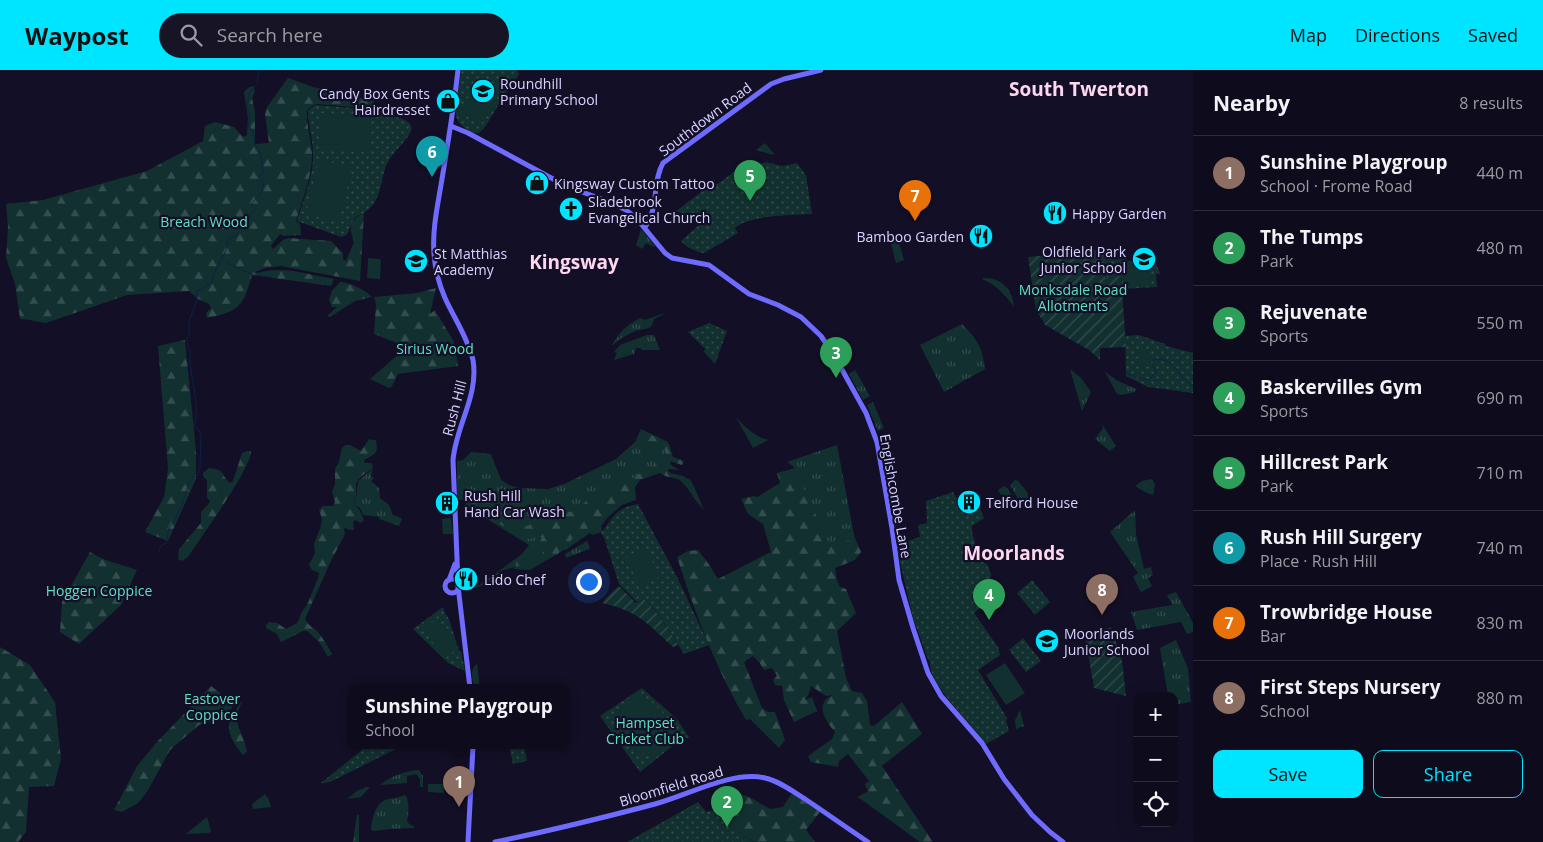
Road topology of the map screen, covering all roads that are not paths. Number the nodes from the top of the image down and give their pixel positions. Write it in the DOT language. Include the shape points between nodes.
graph roads {
  1 [pos="458,70"];
  2 [pos="822,70"];
  3 [pos="451,126"];
  4 [pos="644,227"];
  5 [pos="457,554"];
  6 [pos="449,580"];
  7 [pos="458,584"];
  8 [pos="455,592"];
  9 [pos="460,607"];
  10 [pos="470,684"];
  11 [pos="473,749"];
  12 [pos="468,842"];
  13 [pos="495,842"];
  14 [pos="868,842"];
  15 [pos="1063,842"];
  1 -- 3 [label="street, Rush Hill"];
  2 -- 4 [label="street, Southdown Road" via="771,84 663,163 649,220"];
  3 -- 4 [label="street, Englishcombe Lane" via="562,184 626,210"];
  3 -- 5 [label="street, Rush Hill" via="436,221 436,267 441,288 468,343 474,368 471,399 454,449"];
  4 -- 15 [label="street, Englishcombe Lane" via="672,258 716,268 749,294 801,317 828,344 866,413 877,442 899,580 928,673 941,696 982,743 1032,815"];
  5 -- 6 [label="street, Rush Hill"];
  5 -- 7 [label="street, Rush Hill"];
  6 -- 7 [label="street"];
  6 -- 8 [label="street" via="446,589"];
  7 -- 8 [label="street"];
  7 -- 9 [label="street, Rush Hill"];
  8 -- 9 [label="street"];
  9 -- 10 [label="street"];
  11 -- 12 [label="street"];
  13 -- 14 [label="street, Bloomfield Road" via="604,818 750,776 770,779 787,788"];
}
